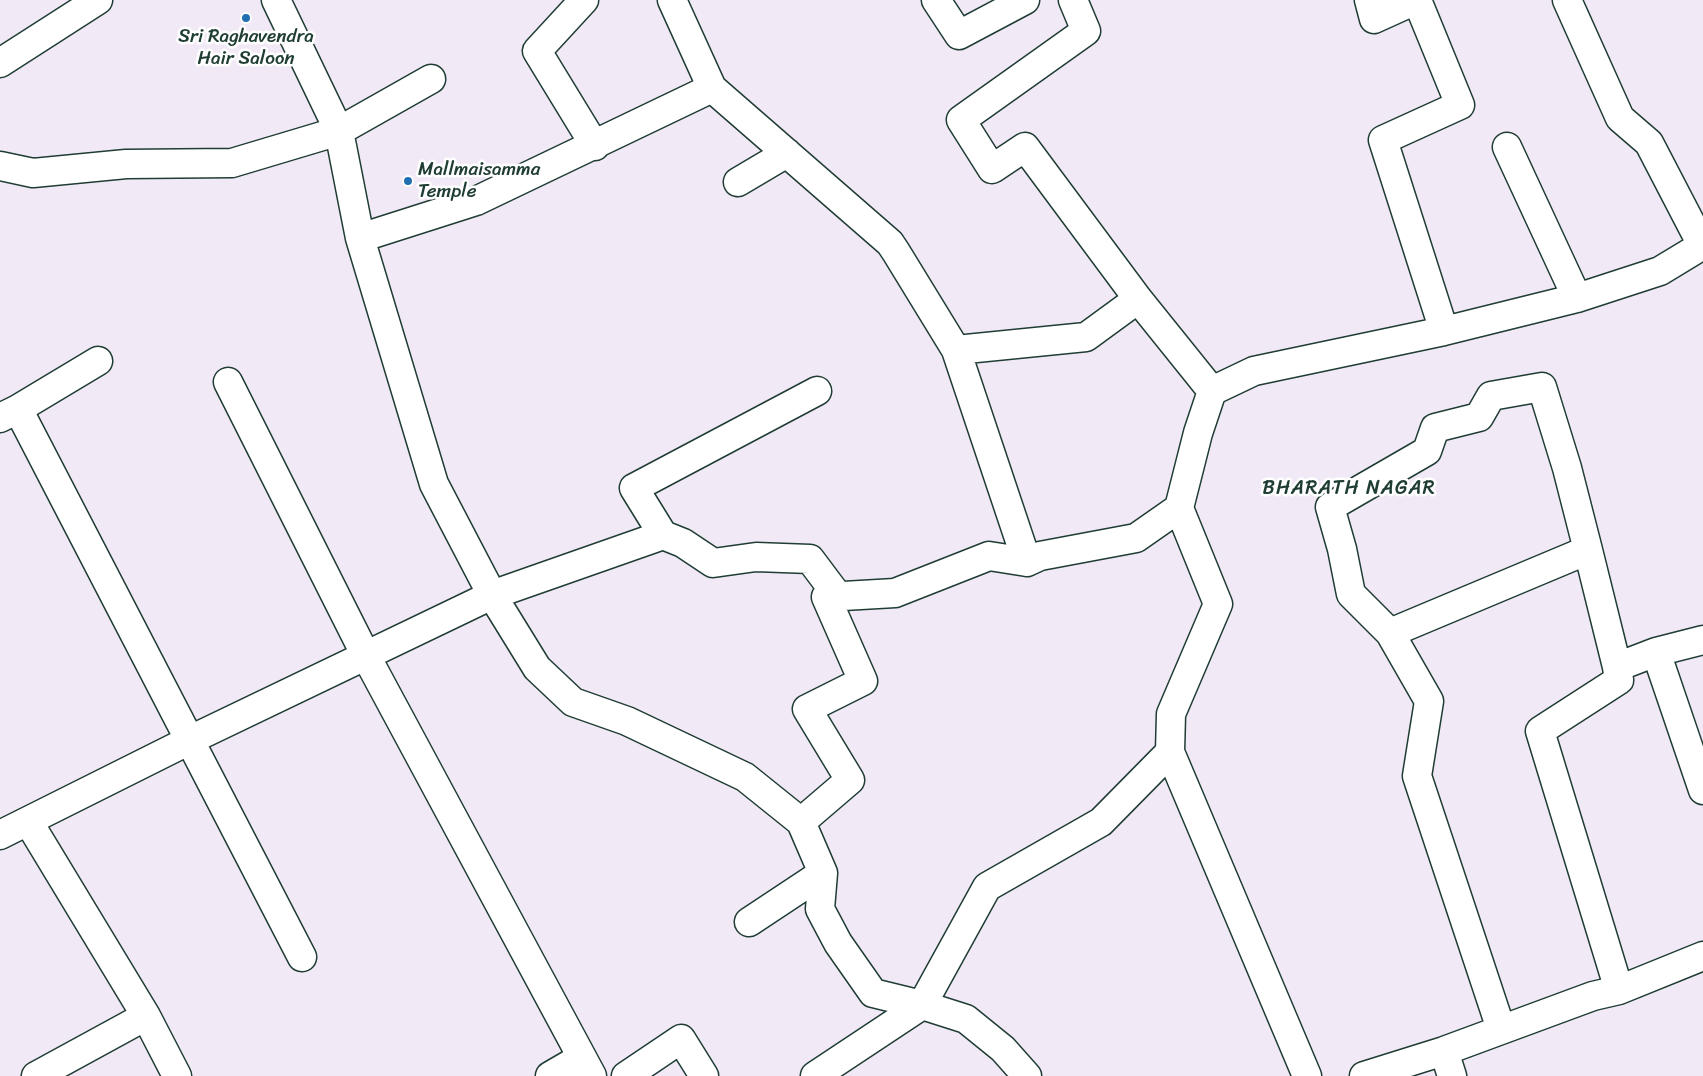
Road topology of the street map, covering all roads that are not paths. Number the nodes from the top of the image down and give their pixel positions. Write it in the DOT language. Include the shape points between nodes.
graph roads {
  1 [pos="98,0"];
  2 [pos="584,0"];
  3 [pos="672,0"];
  4 [pos="936,0"];
  5 [pos="1025,0"];
  6 [pos="1074,0"];
  7 [pos="1369,0"];
  8 [pos="1416,0"];
  9 [pos="1567,0"];
  10 [pos="280,1"];
  11 [pos="0,63"];
  12 [pos="431,79"];
  13 [pos="712,88"];
  14 [pos="339,131"];
  15 [pos="595,146"];
  16 [pos="1507,147"];
  17 [pos="786,153"];
  18 [pos="0,166"];
  19 [pos="738,182"];
  20 [pos="360,238"];
  21 [pos="1702,246"];
  22 [pos="1577,298"];
  23 [pos="1138,299"];
  24 [pos="1444,330"];
  25 [pos="956,350"];
  26 [pos="98,361"];
  27 [pos="228,382"];
  28 [pos="817,391"];
  29 [pos="1212,391"];
  30 [pos="9,414"];
  31 [pos="1179,508"];
  32 [pos="663,535"];
  33 [pos="1588,550"];
  34 [pos="1027,562"];
  35 [pos="492,595"];
  36 [pos="826,597"];
  37 [pos="1390,633"];
  38 [pos="1703,640"];
  39 [pos="1656,652"];
  40 [pos="366,656"];
  41 [pos="1617,668"];
  42 [pos="190,740"];
  43 [pos="1170,752"];
  44 [pos="1703,790"];
  45 [pos="28,821"];
  46 [pos="800,822"];
  47 [pos="0,835"];
  48 [pos="823,873"];
  49 [pos="749,922"];
  50 [pos="1703,956"];
  51 [pos="302,957"];
  52 [pos="1619,990"];
  53 [pos="922,1004"];
  54 [pos="146,1016"];
  55 [pos="1502,1028"];
  56 [pos="1448,1064"];
  57 [pos="587,1067"];
  58 [pos="36,1076"];
  59 [pos="178,1076"];
  60 [pos="550,1076"];
  61 [pos="626,1076"];
  62 [pos="704,1076"];
  63 [pos="815,1076"];
  64 [pos="1027,1076"];
  65 [pos="1307,1076"];
  66 [pos="1364,1076"];
  1 -- 11 [label="street"];
  2 -- 15 [label="street" via="537,52"];
  3 -- 13 [label="street"];
  4 -- 5 [label="street" via="959,34"];
  6 -- 23 [label="street" via="1086,31 961,120 992,169 1025,147"];
  7 -- 8 [label="street" via="1374,19"];
  8 -- 24 [label="street" via="1460,106 1383,140"];
  9 -- 21 [label="street" via="1620,118 1649,143"];
  10 -- 14 [label="street"];
  12 -- 14 [label="street"];
  13 -- 15 [label="street"];
  13 -- 17 [label="street"];
  14 -- 18 [label="street" via="232,163 126,164 33,173"];
  14 -- 20 [label="street"];
  15 -- 20 [label="street" via="476,201"];
  16 -- 22 [label="street"];
  17 -- 19 [label="street"];
  17 -- 25 [label="street" via="890,243"];
  20 -- 35 [label="street" via="434,484"];
  21 -- 22 [label="street" via="1660,271"];
  22 -- 24 [label="street"];
  23 -- 25 [label="street" via="1086,337"];
  23 -- 29 [label="street"];
  24 -- 29 [label="street" via="1254,370"];
  25 -- 34 [label="street"];
  26 -- 30 [label="street"];
  27 -- 40 [label="street"];
  28 -- 32 [label="street" via="634,488"];
  29 -- 31 [label="street"];
  30 -- 42 [label="street"];
  31 -- 34 [label="street" via="1136,538 1040,556"];
  31 -- 43 [label="street" via="1218,604 1171,714"];
  32 -- 35 [label="street"];
  32 -- 36 [label="street" via="683,543 712,563 756,558 810,559 834,591"];
  33 -- 37 [label="street"];
  33 -- 37 [label="street" via="1542,387 1491,396 1478,418 1435,428 1427,451 1330,507 1351,594"];
  33 -- 41 [label="street"];
  34 -- 36 [label="street" via="989,556 895,593"];
  35 -- 40 [label="street"];
  35 -- 46 [label="street" via="537,668 573,702 627,722 746,777"];
  36 -- 46 [label="street" via="863,681 807,709 850,780"];
  37 -- 55 [label="street" via="1429,701 1417,776"];
  38 -- 39 [label="street"];
  39 -- 41 [label="street"];
  39 -- 44 [label="street"];
  40 -- 42 [label="street"];
  40 -- 57 [label="street"];
  41 -- 52 [label="street" via="1619,680 1540,732"];
  42 -- 45 [label="street"];
  42 -- 51 [label="street"];
  43 -- 53 [label="street" via="1102,822 988,887"];
  43 -- 65 [label="street"];
  45 -- 47 [label="street"];
  45 -- 54 [label="street"];
  46 -- 48 [label="street"];
  48 -- 49 [label="street"];
  48 -- 53 [label="street" via="820,909 838,943 873,993"];
  50 -- 52 [label="street"];
  52 -- 55 [label="street"];
  53 -- 63 [label="street"];
  53 -- 64 [label="street" via="966,1019 1003,1049"];
  54 -- 58 [label="street"];
  54 -- 59 [label="street"];
  55 -- 56 [label="street"];
  56 -- 66 [label="street"];
  57 -- 60 [label="street"];
  61 -- 62 [label="street" via="681,1038"];
}
